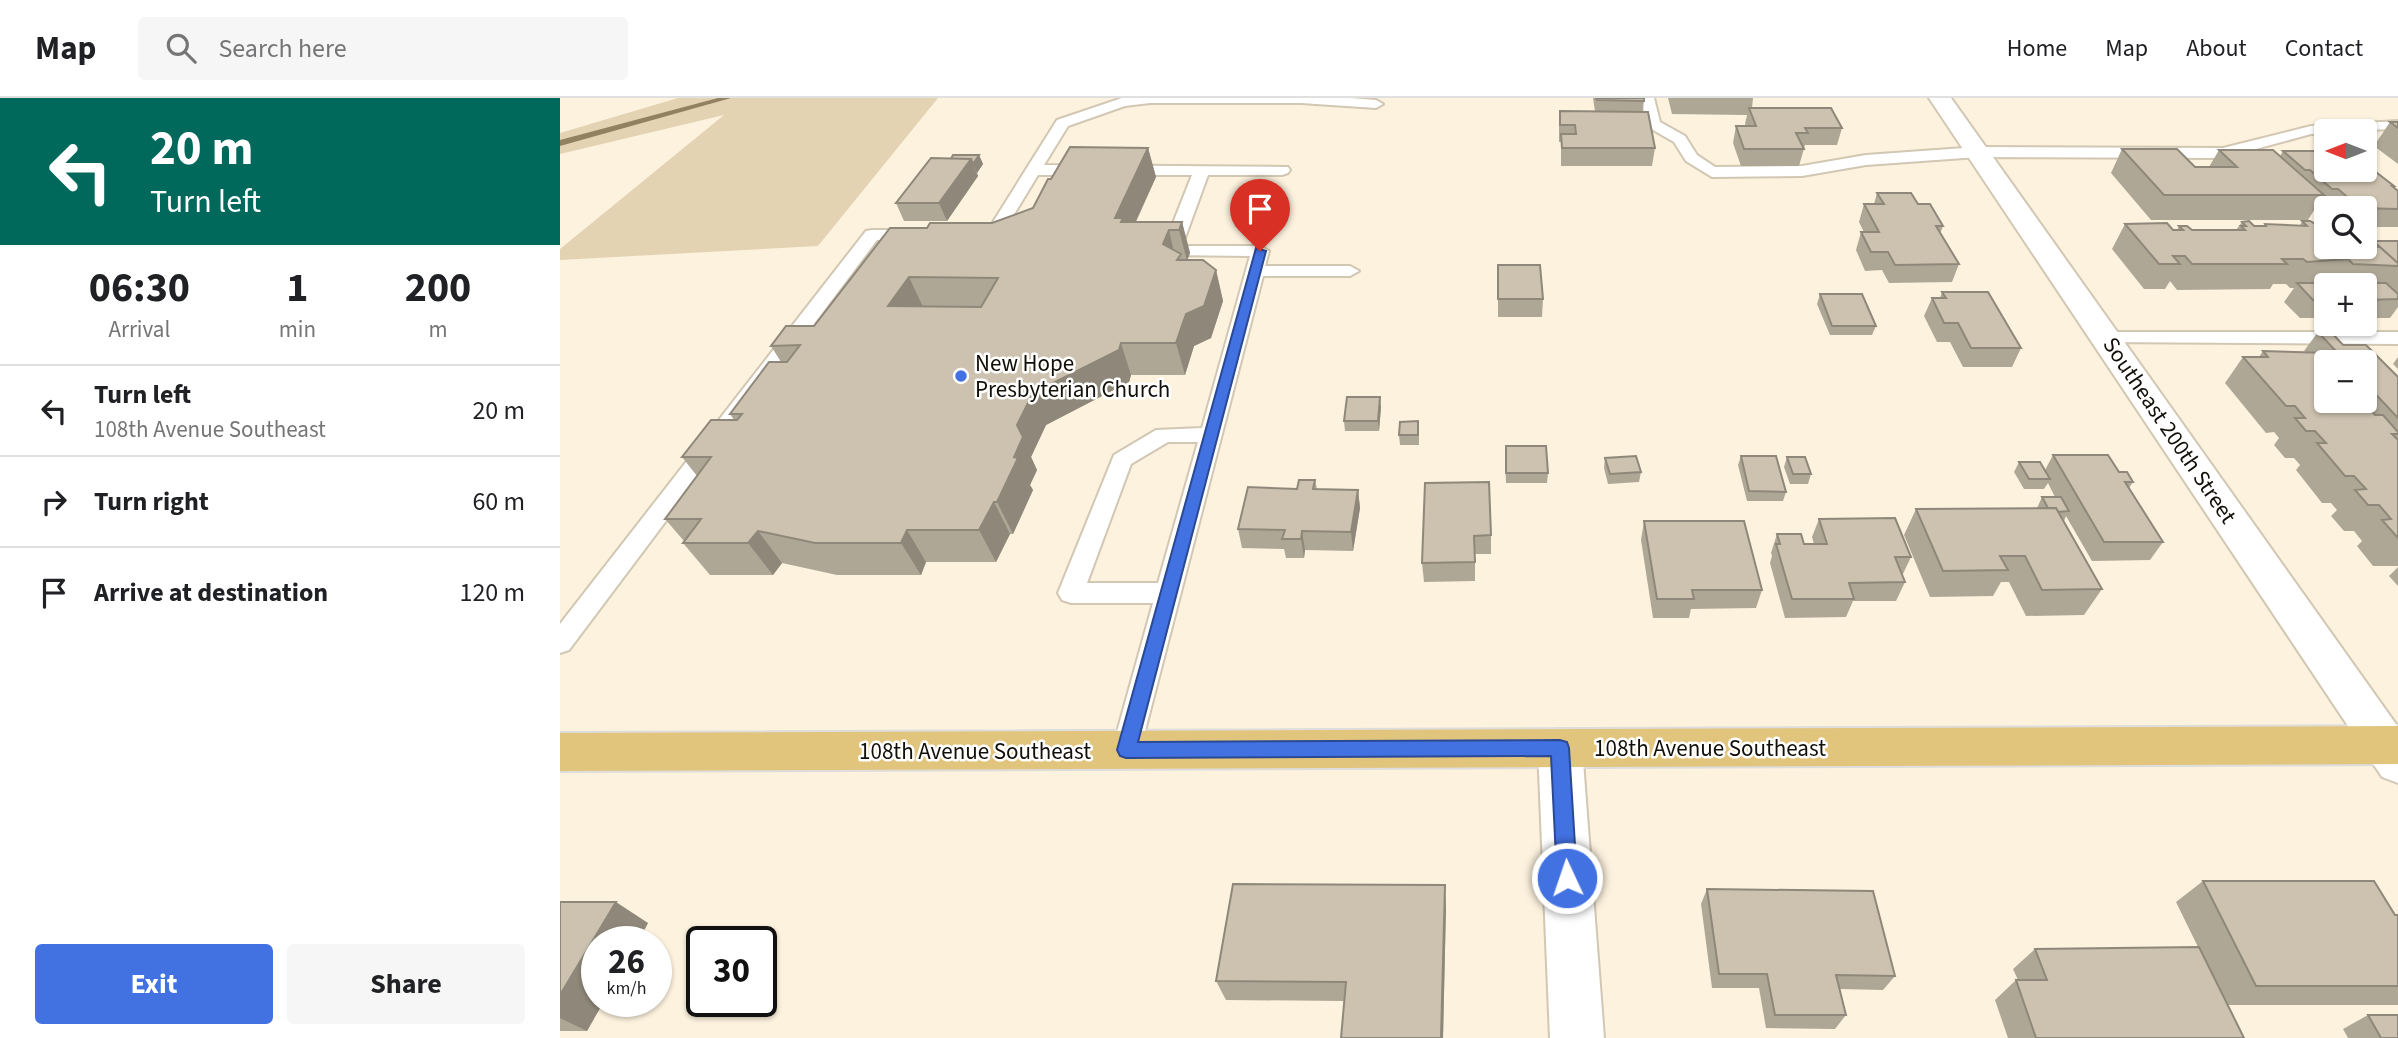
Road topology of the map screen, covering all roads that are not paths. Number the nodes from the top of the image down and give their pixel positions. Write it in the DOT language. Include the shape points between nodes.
graph roads {
  1 [pos="1647,98"];
  2 [pos="1940,98"];
  3 [pos="1376,104"];
  4 [pos="2398,125"];
  5 [pos="1978,152"];
  6 [pos="1033,170"];
  7 [pos="1202,170"];
  8 [pos="1282,170"];
  9 [pos="939,235"];
  10 [pos="966,235"];
  11 [pos="1255,271"];
  12 [pos="1350,271"];
  13 [pos="2106,338"];
  14 [pos="2338,338"];
  15 [pos="2398,338"];
  16 [pos="2349,350"];
  17 [pos="1211,435"];
  18 [pos="1168,593"];
  19 [pos="560,643"];
  20 [pos="1560,748"];
  21 [pos="1126,750"];
  22 [pos="2394,751"];
  23 [pos="560,752"];
  24 [pos="1577,1038"];
  1 -- 5 [label="lane" via="1653,124 1680,139 1691,158 1712,172 1802,171 1866,160"];
  2 -- 5 [label="street, Southeast 200th Street"];
  3 -- 6 [label="lane" via="1301,99 1123,102 1062,123"];
  4 -- 5 [label="lane" via="2311,130 2223,153"];
  5 -- 13 [label="street, Southeast 200th Street"];
  6 -- 7 [label="lane"];
  6 -- 10 [label="lane" via="993,235"];
  7 -- 8 [label="lane"];
  7 -- 11 [label="lane" via="1171,251 1260,251"];
  9 -- 19 [label="lane" via="872,235"];
  11 -- 12 [label="lane"];
  11 -- 17 [label="lane"];
  13 -- 14 [label="lane"];
  13 -- 22 [label="street, Southeast 200th Street"];
  14 -- 15 [label="lane"];
  14 -- 16 [label="lane"];
  17 -- 18 [label="lane"];
  17 -- 18 [label="lane" via="1164,435 1122,460 1071,593"];
  18 -- 21 [label="lane"];
  20 -- 21 [label="main road, 108th Avenue Southeast"];
  20 -- 22 [label="main road, 108th Avenue Southeast"];
  20 -- 24 [label="street"];
  21 -- 23 [label="main road, 108th Avenue Southeast"];
}
